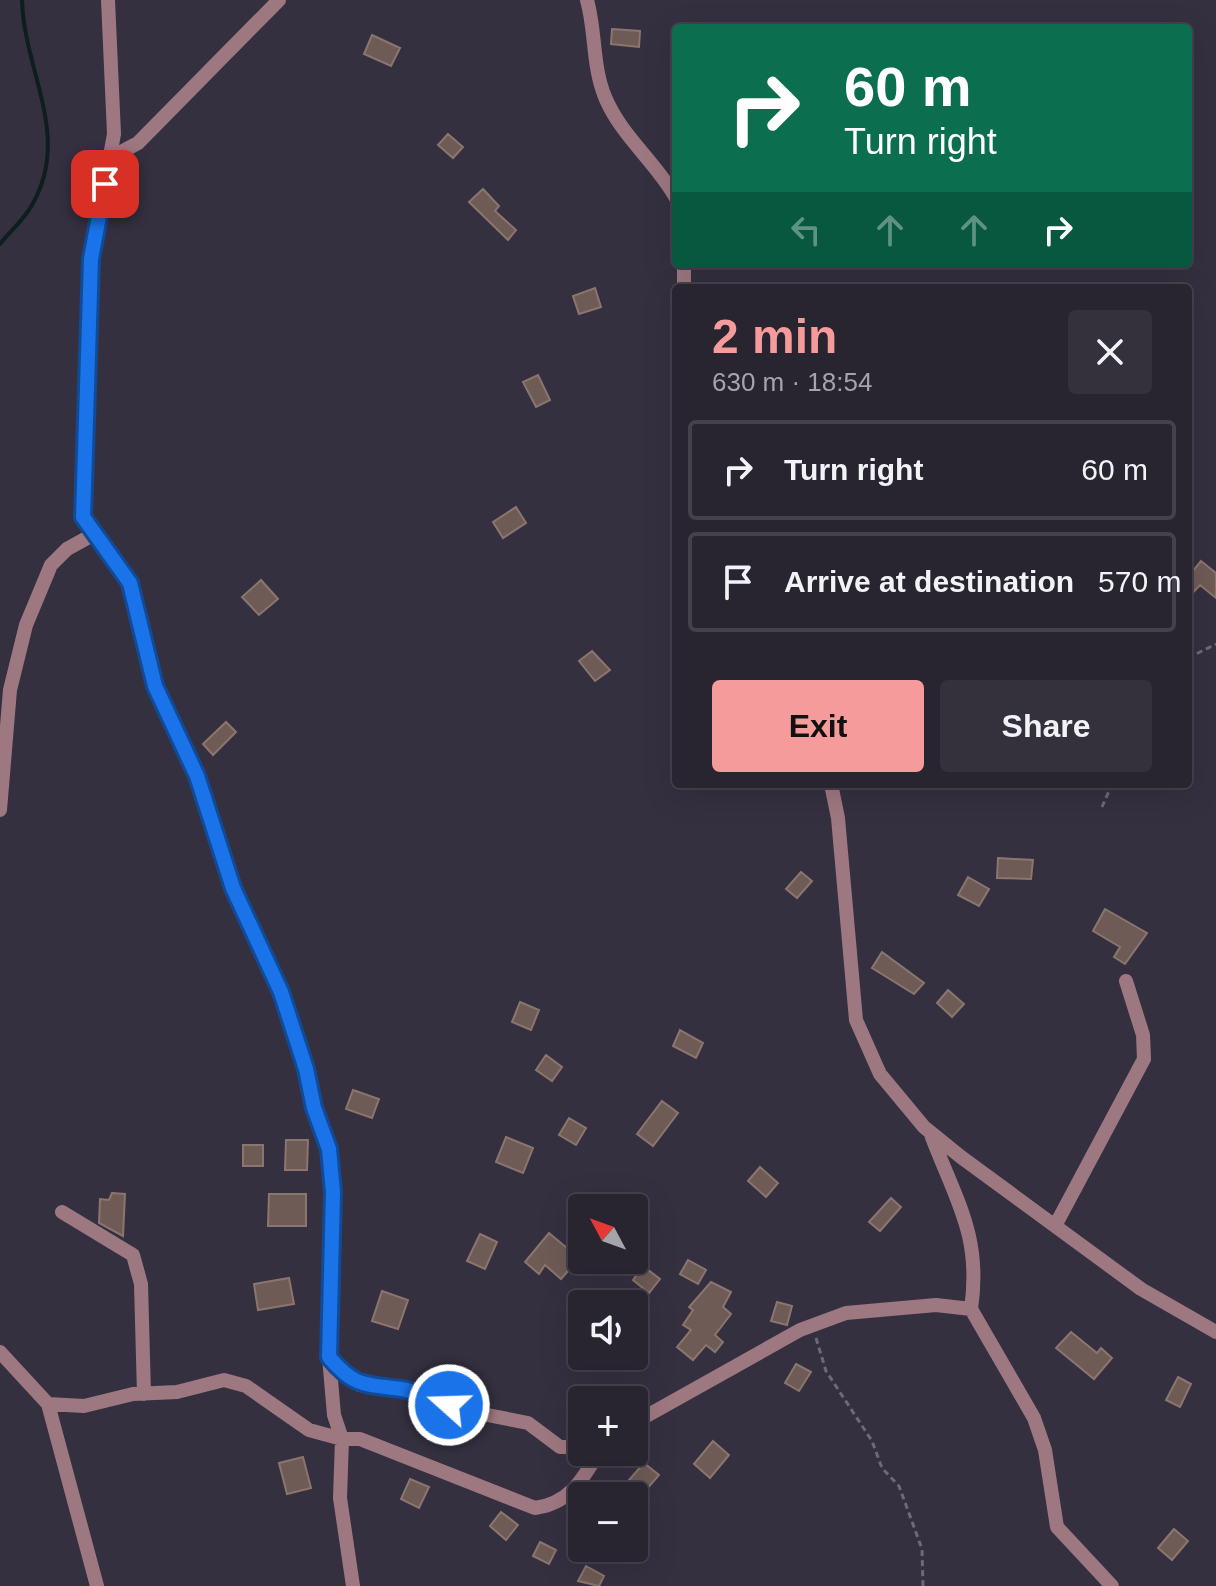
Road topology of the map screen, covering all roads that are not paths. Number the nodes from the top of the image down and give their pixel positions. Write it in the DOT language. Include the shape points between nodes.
graph roads {
  1 [pos="108,0"];
  2 [pos="279,0"];
  3 [pos="587,0"];
  4 [pos="110,158"];
  5 [pos="672,193"];
  6 [pos="96,533"];
  7 [pos="832,788"];
  8 [pos="0,810"];
  9 [pos="1126,981"];
  10 [pos="930,1132"];
  11 [pos="62,1212"];
  12 [pos="1055,1226"];
  13 [pos="971,1309"];
  14 [pos="1216,1332"];
  15 [pos="0,1352"];
  16 [pos="329,1357"];
  17 [pos="144,1394"];
  18 [pos="48,1404"];
  19 [pos="648,1415"];
  20 [pos="342,1439"];
  21 [pos="568,1447"];
  22 [pos="591,1466"];
  23 [pos="97,1586"];
  24 [pos="353,1586"];
  25 [pos="1112,1586"];
  1 -- 4 [label="street" via="114,85"];
  2 -- 4 [label="street" via="138,143"];
  3 -- 5 [label="street" via="605,97"];
  4 -- 6 [label="street" via="91,259 86,357 82,510"];
  6 -- 8 [label="street" via="51,565 26,625 10,690"];
  6 -- 16 [label="street" via="130,583 155,686 197,776 233,888 281,992 329,1149"];
  7 -- 10 [label="street" via="856,1020 880,1074"];
  9 -- 12 [label="street" via="1143,1035 1144,1059"];
  10 -- 12 [label="street"];
  10 -- 13 [label="street" via="974,1249"];
  11 -- 17 [label="street" via="133,1255 141,1284"];
  12 -- 14 [label="street" via="1141,1289"];
  13 -- 19 [label="street" via="936,1305 846,1313 815,1324"];
  13 -- 25 [label="street" via="1034,1418 1045,1450 1057,1527"];
  15 -- 18 [label="street"];
  16 -- 20 [label="street" via="334,1415"];
  16 -- 21 [label="street" via="360,1385 403,1389 467,1411 528,1423 560,1447"];
  17 -- 18 [label="street" via="84,1406"];
  17 -- 20 [label="street" via="224,1380 246,1386 309,1430"];
  18 -- 23 [label="street"];
  20 -- 22 [label="street" via="360,1439 535,1508 554,1505 576,1490"];
  20 -- 24 [label="street" via="340,1498"];
}
